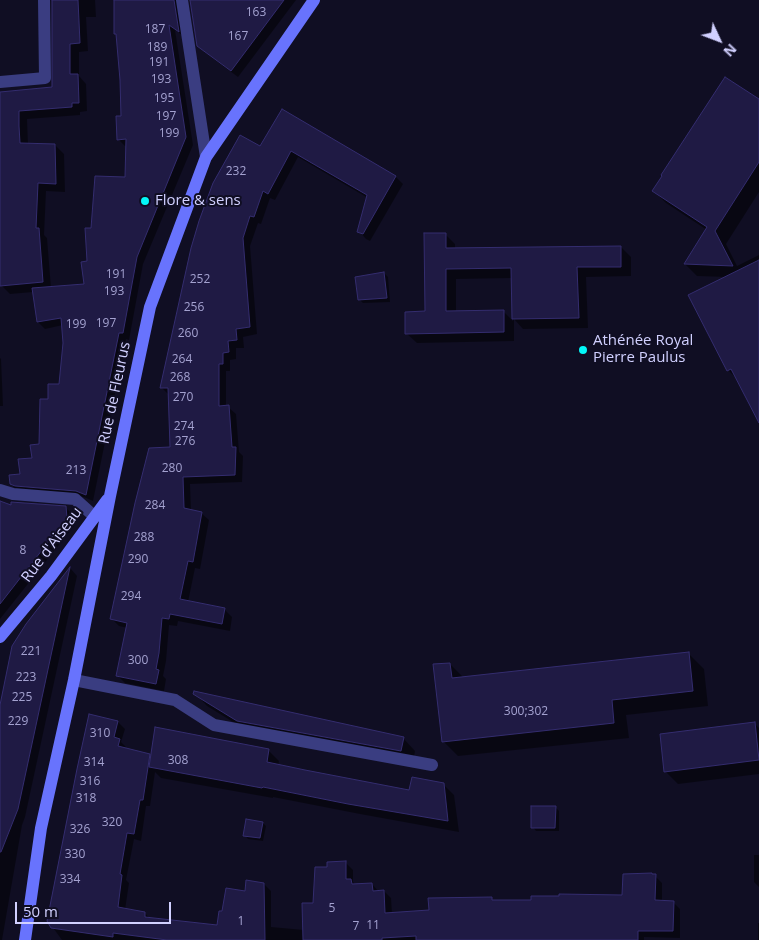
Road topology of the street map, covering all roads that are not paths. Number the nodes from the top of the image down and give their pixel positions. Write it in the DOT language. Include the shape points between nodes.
graph roads {
  1 [pos="44,0"];
  2 [pos="182,0"];
  3 [pos="314,0"];
  4 [pos="0,82"];
  5 [pos="206,157"];
  6 [pos="0,490"];
  7 [pos="110,496"];
  8 [pos="94,517"];
  9 [pos="0,636"];
  10 [pos="74,680"];
  11 [pos="432,765"];
  12 [pos="25,940"];
  1 -- 4 [label="street" via="45,78"];
  2 -- 5 [label="street"];
  3 -- 5 [label="main road, Rue de Fleurus"];
  5 -- 7 [label="main road, Rue de Fleurus" via="150,307"];
  6 -- 8 [label="street" via="75,499"];
  7 -- 8 [label="main road, Rue d'Aiseau"];
  7 -- 10 [label="main road, Rue de Fleurus"];
  8 -- 9 [label="main road, Rue d'Aiseau" via="51,576"];
  10 -- 11 [label="street" via="175,700 214,725"];
  10 -- 12 [label="main road, Rue de Fleurus" via="41,828"];
}
